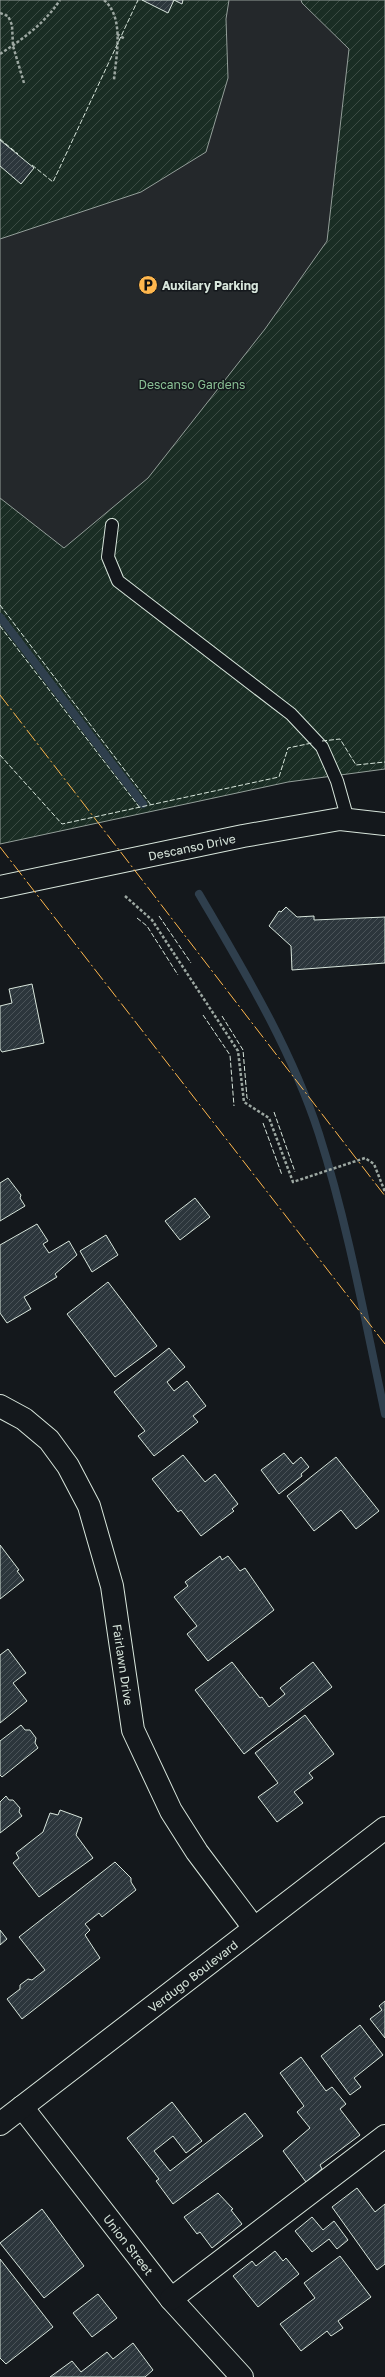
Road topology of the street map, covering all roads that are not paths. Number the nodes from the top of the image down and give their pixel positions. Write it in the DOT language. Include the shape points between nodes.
graph roads {
  1 [pos="112,525"];
  2 [pos="348,820"];
  3 [pos="385,824"];
  4 [pos="0,887"];
  5 [pos="0,1406"];
  6 [pos="385,1828"];
  7 [pos="254,1928"];
  8 [pos="22,2106"];
  9 [pos="0,2124"];
  10 [pos="385,2136"];
  11 [pos="171,2299"];
  12 [pos="242,2377"];
  1 -- 2 [label="lane" via="108,557 118,581 291,714 322,747 337,781"];
  2 -- 3 [label="street, Descanso Drive"];
  2 -- 4 [label="street, Descanso Drive" via="243,836"];
  5 -- 7 [label="street, Fairlawn Drive" via="24,1419 49,1440 68,1466 89,1506 112,1586 133,1730 171,1811 197,1852"];
  6 -- 7 [label="street, Verdugo Boulevard"];
  7 -- 8 [label="street, Verdugo Boulevard"];
  8 -- 9 [label="street, Verdugo Boulevard"];
  8 -- 11 [label="street, Union Street"];
  10 -- 11 [label="street"];
  11 -- 12 [label="street, Union Street"];
}
